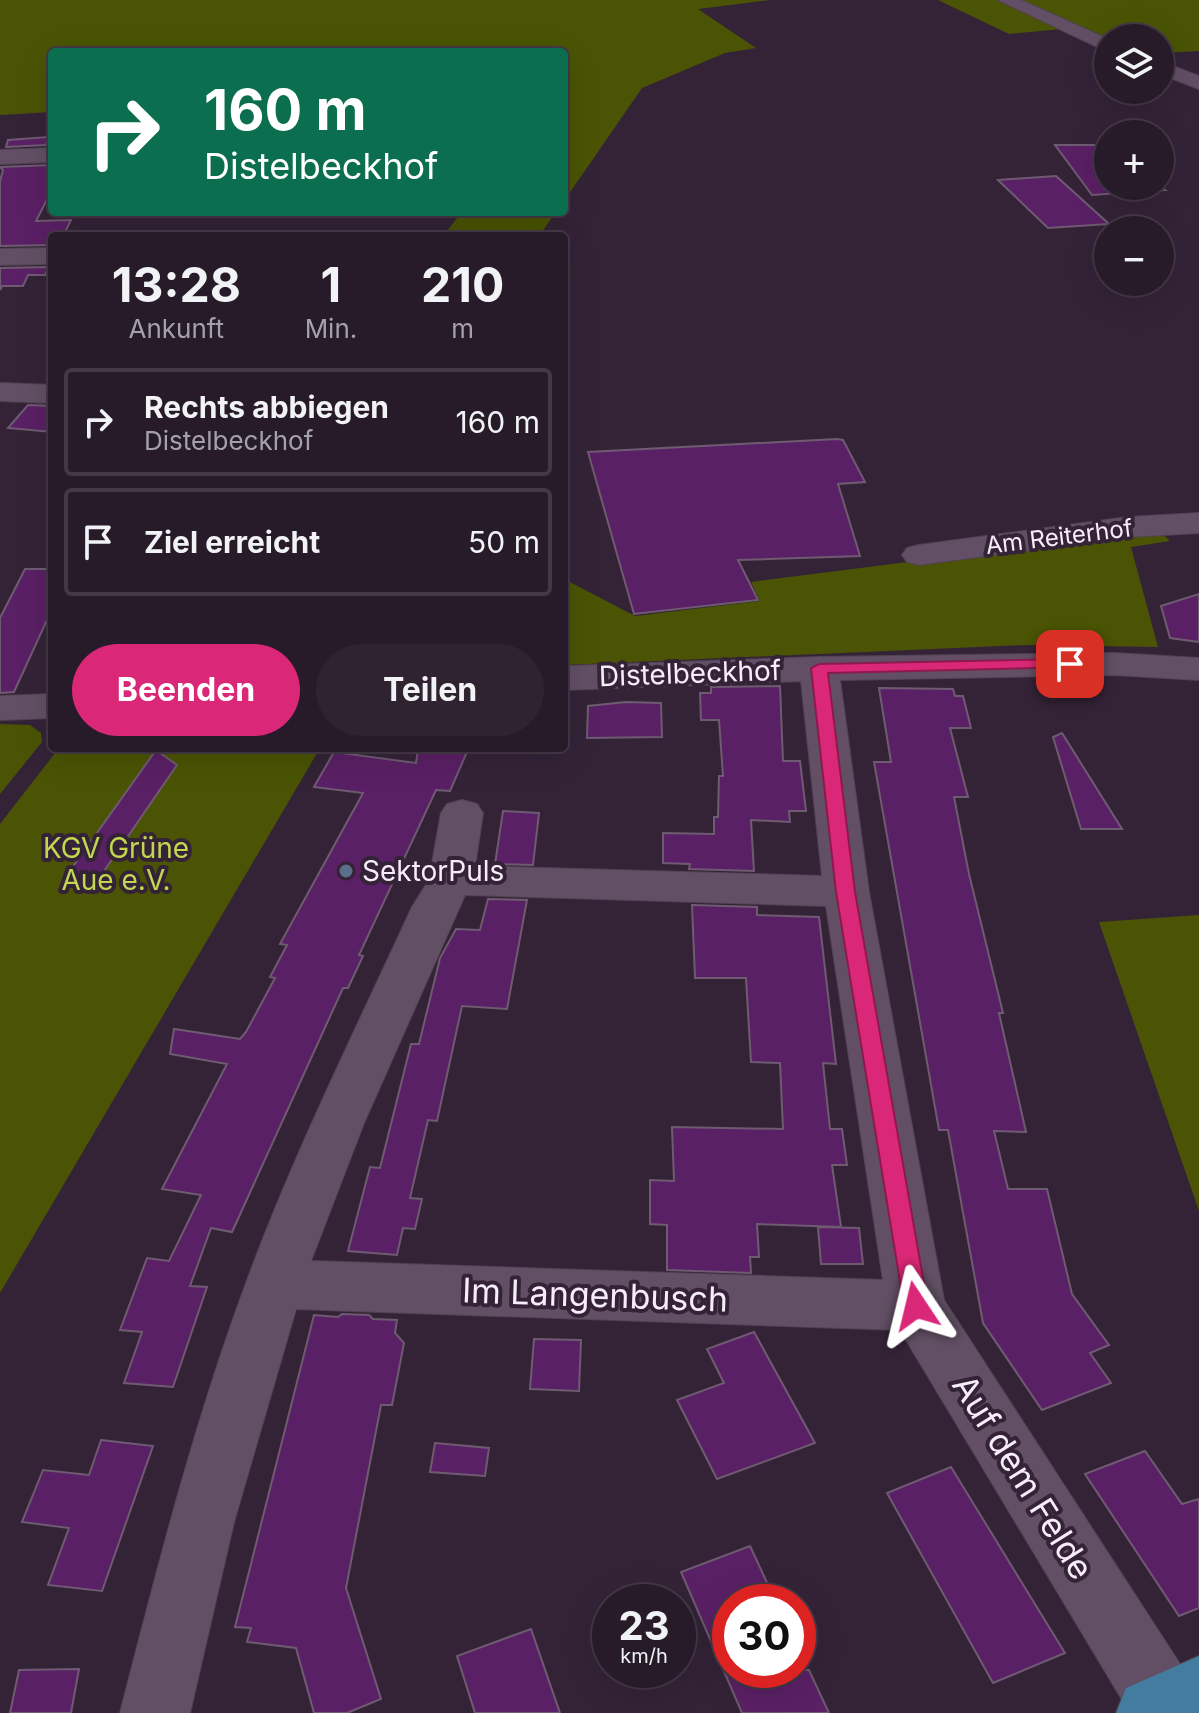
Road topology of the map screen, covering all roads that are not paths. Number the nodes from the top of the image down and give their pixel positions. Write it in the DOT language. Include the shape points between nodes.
graph roads {
  1 [pos="1007,0"];
  2 [pos="1094,40"];
  3 [pos="1174,73"];
  4 [pos="1199,83"];
  5 [pos="48,155"];
  6 [pos="0,157"];
  7 [pos="48,256"];
  8 [pos="0,257"];
  9 [pos="0,392"];
  10 [pos="48,394"];
  11 [pos="1199,523"];
  12 [pos="919,555"];
  13 [pos="819,668"];
  14 [pos="1199,669"];
  15 [pos="568,678"];
  16 [pos="48,706"];
  17 [pos="0,708"];
  18 [pos="462,813"];
  19 [pos="451,880"];
  20 [pos="846,892"];
  21 [pos="274,1284"];
  22 [pos="916,1306"];
  23 [pos="1172,1703"];
  24 [pos="155,1713"];
  1 -- 2 [label="street"];
  3 -- 4 [label="street"];
  5 -- 6 [label="street"];
  7 -- 8 [label="street"];
  9 -- 10 [label="street"];
  11 -- 12 [label="street, Am Reiterhof" via="1128,527"];
  13 -- 14 [label="street, Distelbeckhof" via="1061,664"];
  13 -- 15 [label="street, Distelbeckhof"];
  13 -- 20 [label="street, Auf dem Felde"];
  16 -- 17 [label="street"];
  18 -- 19 [label="street"];
  19 -- 20 [label="street"];
  19 -- 21 [label="street" via="338,1123"];
  20 -- 22 [label="street, Auf dem Felde"];
  21 -- 22 [label="street, Im Langenbusch"];
  21 -- 24 [label="street" via="202,1522"];
  22 -- 23 [label="street, Auf dem Felde"];
}
